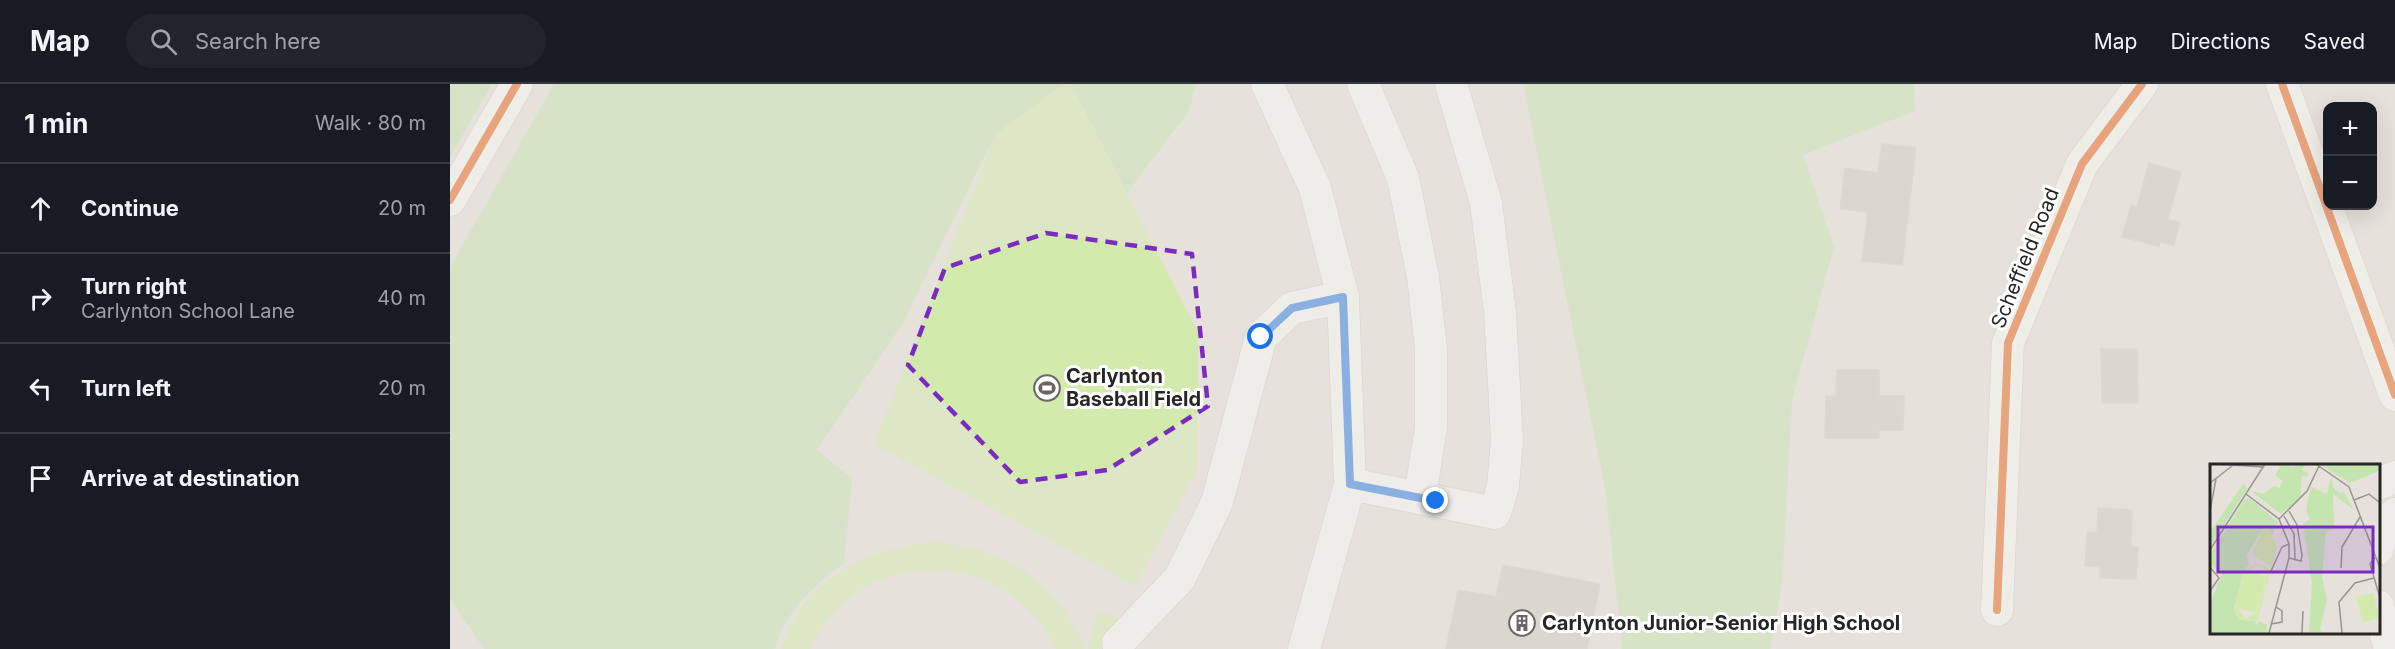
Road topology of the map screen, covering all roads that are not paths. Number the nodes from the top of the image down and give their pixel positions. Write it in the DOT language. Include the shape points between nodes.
graph roads {
  1 [pos="517,84"];
  2 [pos="1267,84"];
  3 [pos="1363,84"];
  4 [pos="1451,84"];
  5 [pos="2142,84"];
  6 [pos="2282,84"];
  7 [pos="450,200"];
  8 [pos="1343,297"];
  9 [pos="2395,395"];
  10 [pos="2395,477"];
  11 [pos="1350,484"];
  12 [pos="2380,484"];
  13 [pos="1420,497"];
  14 [pos="2395,514"];
  15 [pos="2380,546"];
  16 [pos="1997,610"];
  17 [pos="2380,610"];
  18 [pos="1118,643"];
  19 [pos="1304,649"];
  20 [pos="2390,649"];
  1 -- 7 [label="street"];
  2 -- 8 [label="street" via="1315,188"];
  3 -- 13 [label="street" via="1403,178 1423,277 1431,349 1431,427"];
  4 -- 13 [label="street" via="1486,203 1500,312 1507,440 1503,486 1495,513"];
  5 -- 16 [label="street, Scheffield Road" via="2082,164 2008,343"];
  6 -- 9 [label="street"];
  8 -- 11 [label="street"];
  8 -- 18 [label="street" via="1292,308 1261,337 1216,502 1180,578"];
  10 -- 12 [label="street"];
  11 -- 13 [label="street"];
  11 -- 19 [label="street"];
  14 -- 15 [label="street" via="2385,528"];
  17 -- 20 [label="street"];
}
